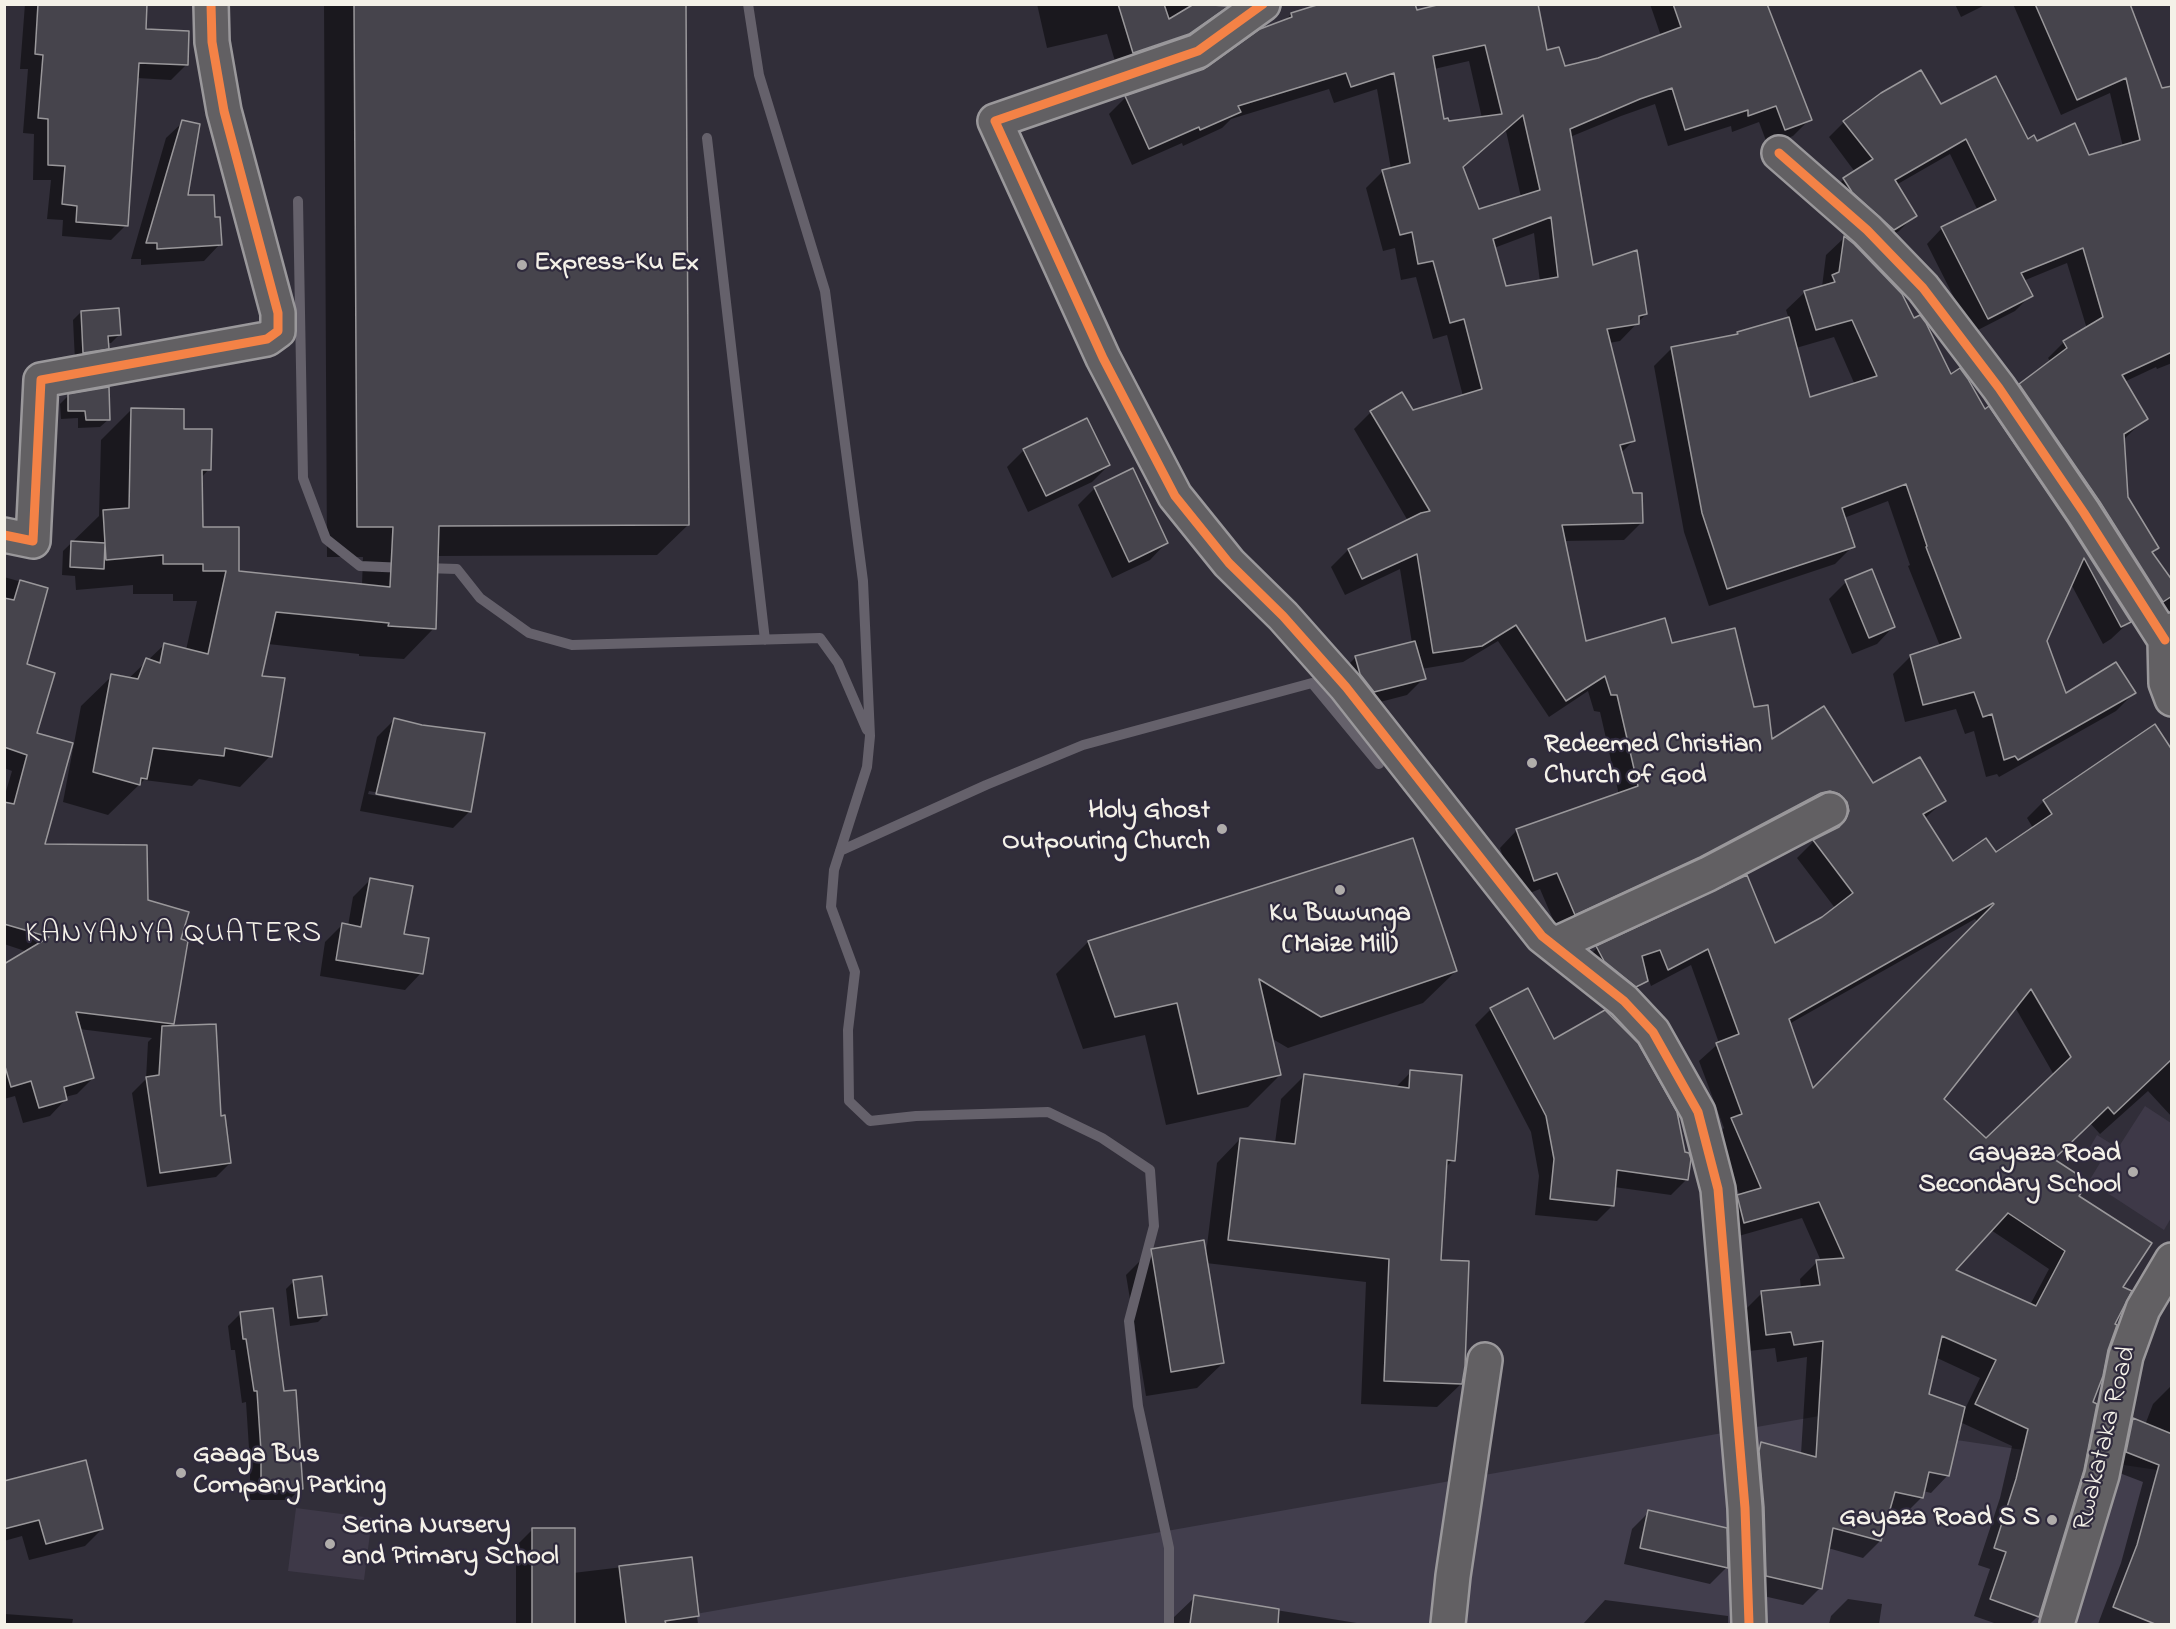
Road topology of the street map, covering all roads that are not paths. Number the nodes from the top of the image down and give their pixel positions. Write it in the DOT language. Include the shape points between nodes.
graph roads {
  1 [pos="211,4"];
  2 [pos="1263,4"];
  3 [pos="1779,153"];
  4 [pos="4,535"];
  5 [pos="2168,635"];
  6 [pos="2172,699"];
  7 [pos="1830,810"];
  8 [pos="1554,945"];
  9 [pos="2172,1260"];
  10 [pos="1485,1360"];
  11 [pos="1448,1624"];
  12 [pos="1749,1624"];
  13 [pos="2057,1624"];
  1 -- 4 [label="street" via="212,42 224,111 278,313 278,331 267,339 41,380 33,541"];
  2 -- 8 [label="street" via="1198,51 995,121 1103,358 1175,496 1229,563 1346,687 1542,936"];
  3 -- 5 [label="street" via="1868,230 1923,288 1999,388"];
  5 -- 6 [label="street" via="2166,683"];
  7 -- 8 [label="street" via="1708,874"];
  8 -- 12 [label="street" via="1624,1001 1653,1032 1698,1112 1718,1189 1745,1508"];
  9 -- 13 [label="street, Rwakataka Road" via="2143,1309 2126,1356 2102,1475"];
  10 -- 11 [label="street"];
}
